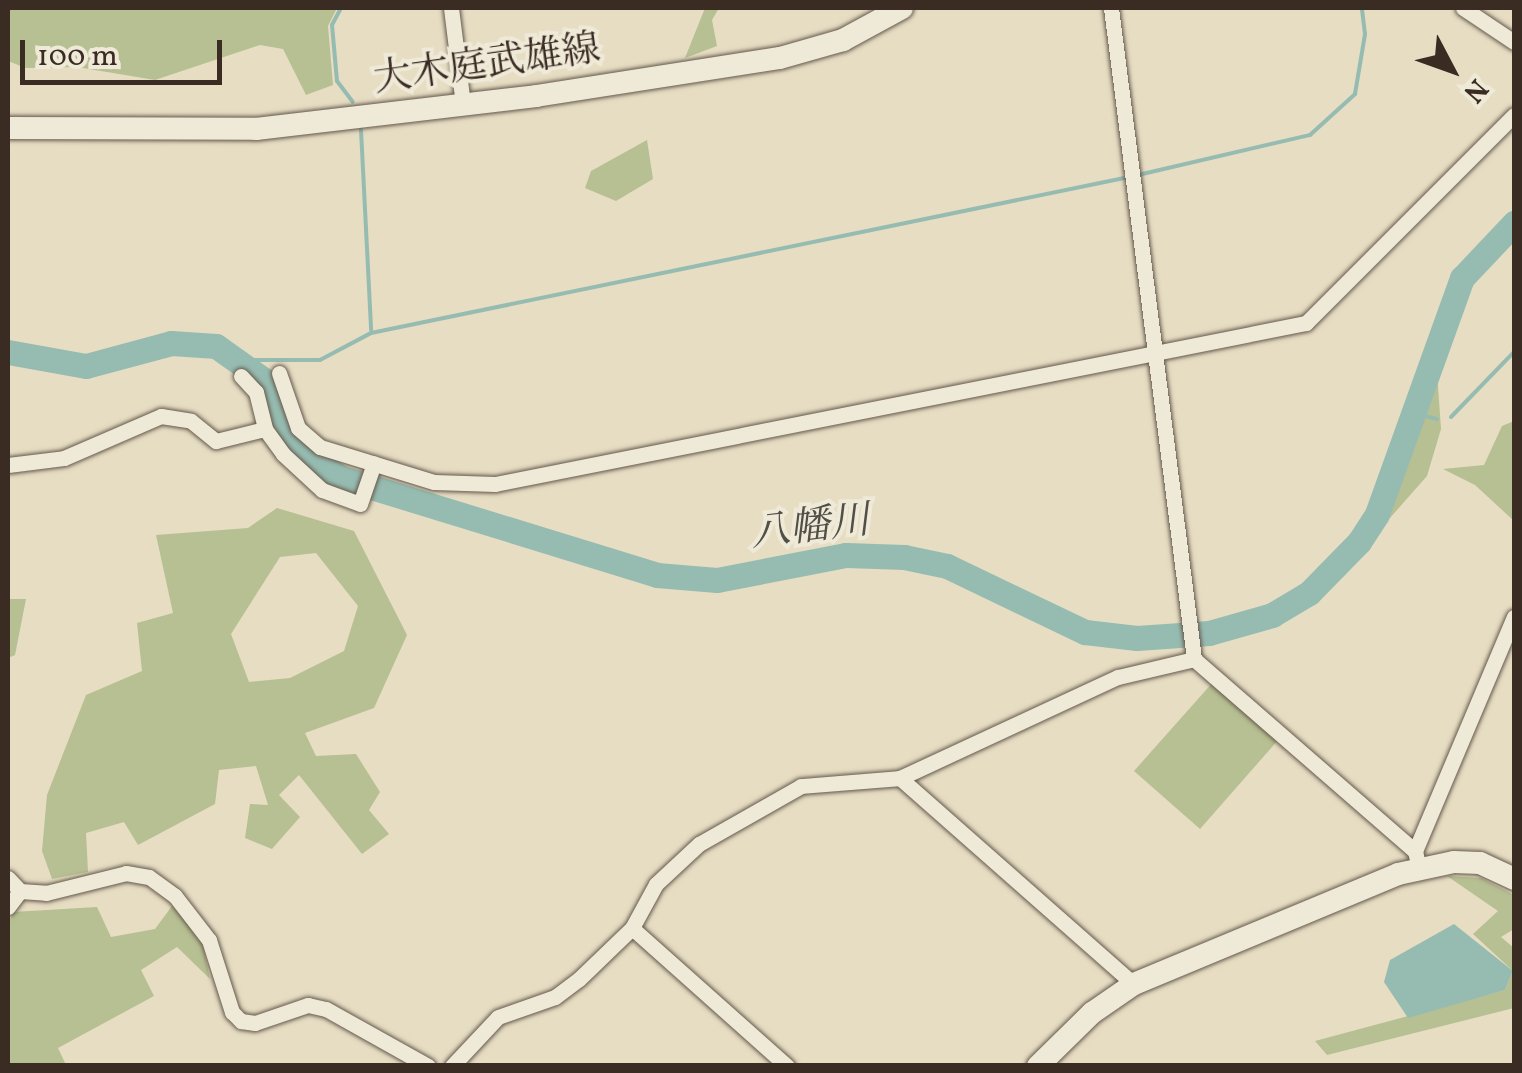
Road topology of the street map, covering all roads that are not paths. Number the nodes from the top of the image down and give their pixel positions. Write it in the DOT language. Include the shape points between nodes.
graph roads {
  1 [pos="451,8"];
  2 [pos="902,8"];
  3 [pos="1111,8"];
  4 [pos="1462,8"];
  5 [pos="1514,42"];
  6 [pos="463,106"];
  7 [pos="1514,116"];
  8 [pos="8,128"];
  9 [pos="1156,354"];
  10 [pos="279,374"];
  11 [pos="241,376"];
  12 [pos="265,429"];
  13 [pos="374,463"];
  14 [pos="8,465"];
  15 [pos="1514,618"];
  16 [pos="1194,655"];
  17 [pos="900,778"];
  18 [pos="1417,860"];
  19 [pos="1514,879"];
  20 [pos="14,884"];
  21 [pos="8,908"];
  22 [pos="632,928"];
  23 [pos="1134,984"];
  24 [pos="428,1066"];
  25 [pos="452,1066"];
  26 [pos="787,1066"];
  27 [pos="1038,1066"];
  1 -- 6 [label="street"];
  2 -- 6 [label="main road, 大木庭武雄線" via="843,40 780,58"];
  3 -- 9 [label="street"];
  4 -- 5 [label="street"];
  6 -- 8 [label="main road, 大木庭武雄線" via="256,129"];
  7 -- 9 [label="street" via="1306,323"];
  9 -- 13 [label="street" via="495,484 434,482"];
  9 -- 16 [label="street"];
  10 -- 13 [label="street" via="298,428 320,447"];
  11 -- 12 [label="street" via="256,392"];
  12 -- 13 [label="street" via="322,490 360,504"];
  12 -- 14 [label="street" via="216,441 191,421 161,416 64,458"];
  15 -- 18 [label="street"];
  16 -- 17 [label="street" via="1118,678"];
  16 -- 18 [label="street"];
  17 -- 22 [label="street" via="801,786 685,855 656,884"];
  17 -- 23 [label="street"];
  18 -- 19 [label="main road" via="1480,863"];
  18 -- 23 [label="main road"];
  20 -- 21 [label="street"];
  20 -- 24 [label="street" via="46,893 126,872 150,877 175,896 209,940 232,1012 241,1021 254,1024 308,1005 326,1009"];
  22 -- 25 [label="street" via="555,997 498,1017"];
  22 -- 26 [label="street"];
  23 -- 27 [label="main road" via="1092,1013"];
}
